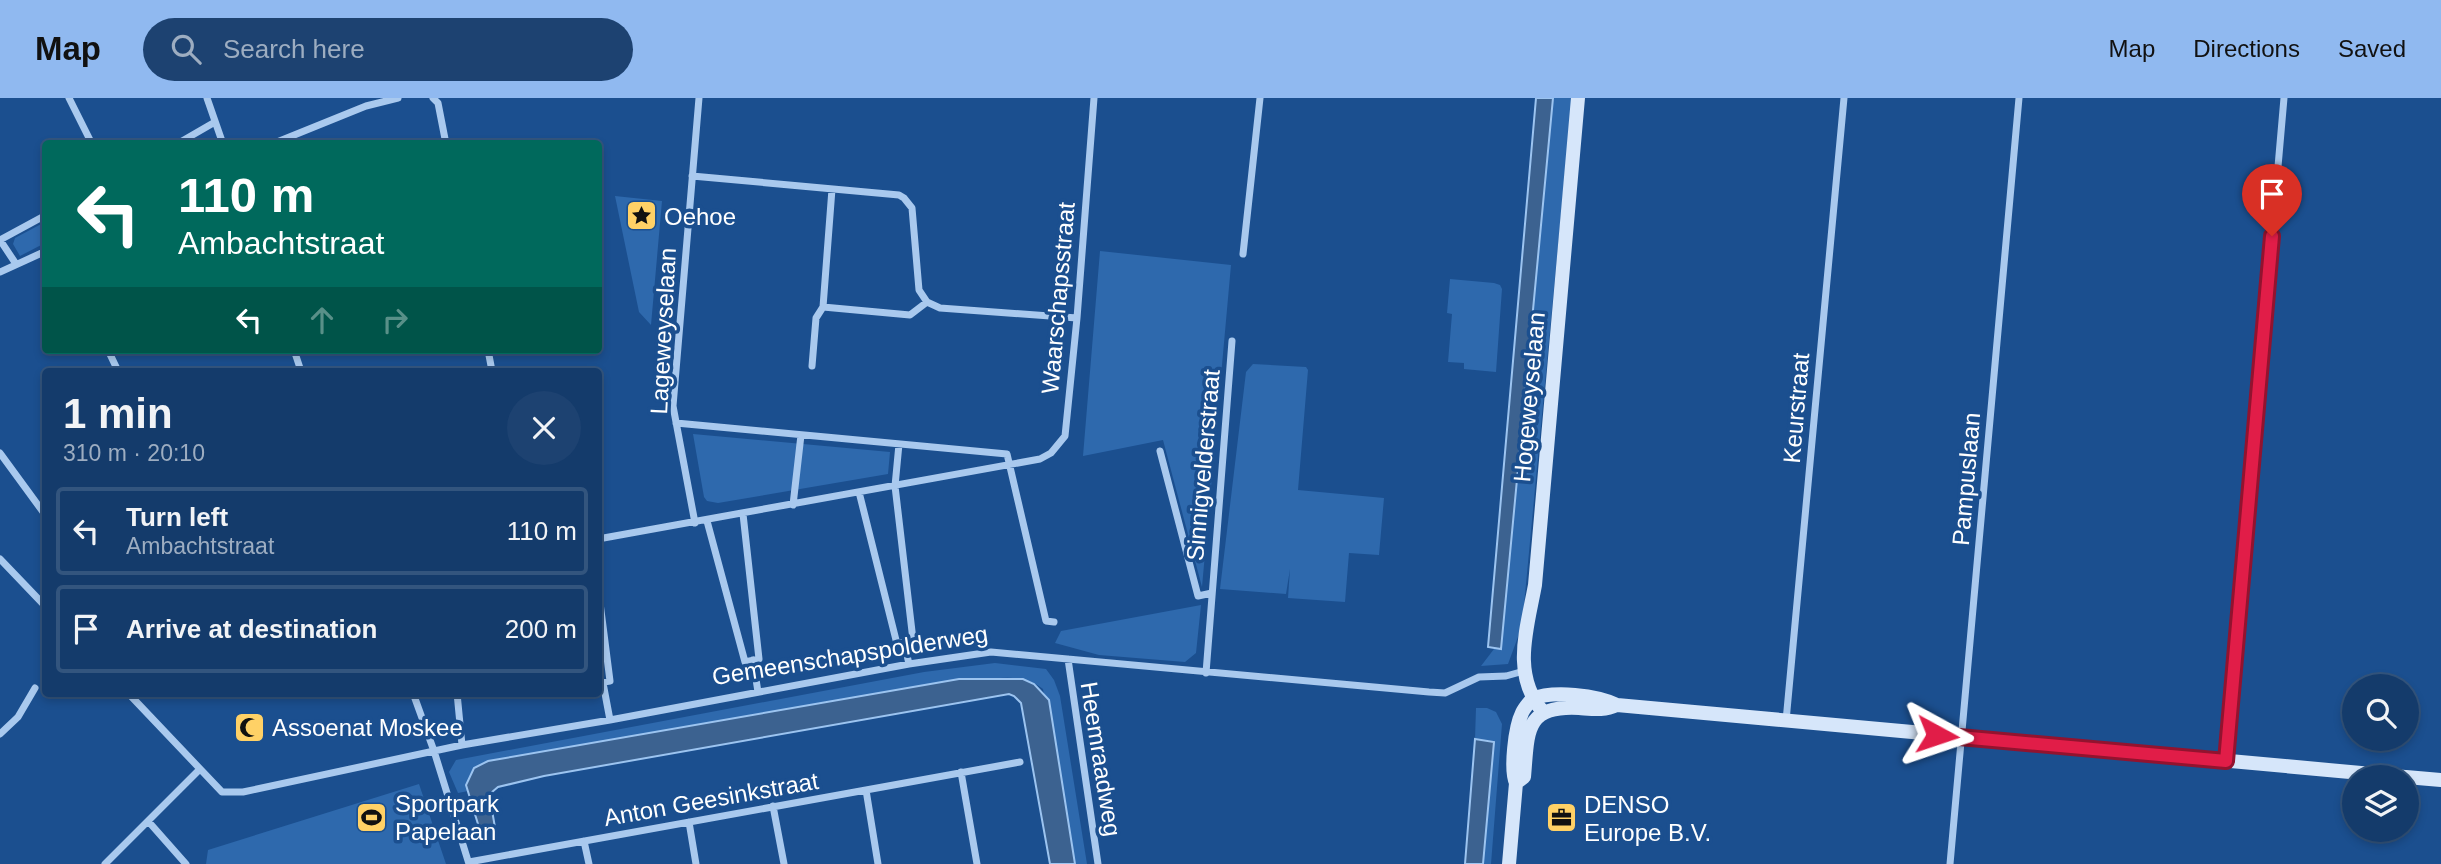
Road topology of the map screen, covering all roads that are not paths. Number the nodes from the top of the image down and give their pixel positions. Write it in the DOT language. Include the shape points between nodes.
graph roads {
  1 [pos="69,98"];
  2 [pos="207,98"];
  3 [pos="398,98"];
  4 [pos="433,98"];
  5 [pos="699,98"];
  6 [pos="1094,98"];
  7 [pos="1260,98"];
  8 [pos="1578,98"];
  9 [pos="1844,98"];
  10 [pos="2020,98"];
  11 [pos="2284,98"];
  12 [pos="365,102"];
  13 [pos="215,122"];
  14 [pos="90,140"];
  15 [pos="184,140"];
  16 [pos="222,140"];
  17 [pos="281,140"];
  18 [pos="445,140"];
  19 [pos="692,176"];
  20 [pos="832,189"];
  21 [pos="42,217"];
  22 [pos="0,240"];
  23 [pos="42,253"];
  24 [pos="1243,254"];
  25 [pos="16,264"];
  26 [pos="0,272"];
  27 [pos="927,302"];
  28 [pos="824,307"];
  29 [pos="1077,318"];
  30 [pos="1232,341"];
  31 [pos="812,366"];
  32 [pos="676,423"];
  33 [pos="801,435"];
  34 [pos="899,444"];
  35 [pos="1160,451"];
  36 [pos="0,453"];
  37 [pos="1010,465"];
  38 [pos="895,486"];
  39 [pos="859,492"];
  40 [pos="793,505"];
  41 [pos="42,511"];
  42 [pos="743,514"];
  43 [pos="707,521"];
  44 [pos="695,523"];
  45 [pos="602,538"];
  46 [pos="0,559"];
  47 [pos="1212,593"];
  48 [pos="42,603"];
  49 [pos="602,618"];
  50 [pos="1054,622"];
  51 [pos="904,642"];
  52 [pos="1068,659"];
  53 [pos="753,660"];
  54 [pos="909,664"];
  55 [pos="1524,671"];
  56 [pos="1206,673"];
  57 [pos="602,683"];
  58 [pos="602,687"];
  59 [pos="35,688"];
  60 [pos="758,692"];
  61 [pos="132,697"];
  62 [pos="414,697"];
  63 [pos="457,697"];
  64 [pos="1532,699"];
  65 [pos="1617,705"];
  66 [pos="1543,712"];
  67 [pos="610,720"];
  68 [pos="1786,721"];
  69 [pos="0,734"];
  70 [pos="1962,737"];
  71 [pos="462,745"];
  72 [pos="434,751"];
  73 [pos="2226,761"];
  74 [pos="1020,762"];
  75 [pos="200,769"];
  76 [pos="2342,771"];
  77 [pos="961,772"];
  78 [pos="2419,778"];
  79 [pos="2441,780"];
  80 [pos="1516,783"];
  81 [pos="866,790"];
  82 [pos="773,806"];
  83 [pos="148,821"];
  84 [pos="689,822"];
  85 [pos="584,841"];
  86 [pos="469,863"];
  87 [pos="105,864"];
  88 [pos="186,864"];
  89 [pos="589,864"];
  90 [pos="696,864"];
  91 [pos="784,864"];
  92 [pos="878,864"];
  93 [pos="977,864"];
  94 [pos="1098,864"];
  95 [pos="1509,864"];
  96 [pos="1950,864"];
  1 -- 14 [label="street"];
  2 -- 13 [label="street"];
  3 -- 12 [label="street"];
  4 -- 18 [label="street"];
  5 -- 19 [label="street, Lageweyselaan"];
  6 -- 29 [label="street, Waarschapsstraat"];
  7 -- 24 [label="street"];
  8 -- 55 [label="street, Hogeweyselaan"];
  9 -- 68 [label="street, Keurstraat"];
  10 -- 70 [label="street, Pampuslaan"];
  11 -- 73 [label="street"];
  12 -- 17 [label="street"];
  13 -- 15 [label="street"];
  13 -- 16 [label="street"];
  19 -- 20 [label="street"];
  19 -- 32 [label="street, Lageweyselaan" via="673,406"];
  20 -- 27 [label="street" via="899,195 909,202 919,290"];
  20 -- 28 [label="street"];
  21 -- 22 [label="street"];
  22 -- 25 [label="street"];
  23 -- 25 [label="street"];
  25 -- 26 [label="street"];
  27 -- 28 [label="street" via="910,315"];
  27 -- 29 [label="street" via="940,308"];
  28 -- 31 [label="street" via="816,318"];
  29 -- 37 [label="street, Waarschapsstraat" via="1065,436 1040,459"];
  30 -- 47 [label="street, Sinnigvelderstraat"];
  32 -- 33 [label="street"];
  32 -- 44 [label="street, Lageweyselaan"];
  33 -- 34 [label="street"];
  33 -- 40 [label="street"];
  34 -- 37 [label="street" via="1007,454"];
  34 -- 38 [label="street"];
  35 -- 47 [label="street, Sinnigvelderstraat" via="1198,596"];
  36 -- 41 [label="street"];
  37 -- 38 [label="street, Waarschapsstraat"];
  37 -- 50 [label="street" via="1046,621"];
  38 -- 39 [label="street, Waarschapsstraat"];
  38 -- 51 [label="street" via="913,640"];
  39 -- 40 [label="street, Waarschapsstraat"];
  39 -- 51 [label="street" via="897,644"];
  40 -- 42 [label="street, Waarschapsstraat"];
  42 -- 43 [label="street, Waarschapsstraat"];
  42 -- 53 [label="street" via="759,659"];
  43 -- 44 [label="street, Waarschapsstraat"];
  43 -- 53 [label="street" via="745,662"];
  44 -- 45 [label="street, Waarschapsstraat"];
  46 -- 48 [label="street"];
  47 -- 56 [label="street, Sinnigvelderstraat"];
  49 -- 57 [label="street" via="610,681"];
  51 -- 54 [label="street"];
  52 -- 54 [label="street, Gemeenschapspolderweg" via="991,652"];
  52 -- 56 [label="street, Gemeenschapspolderweg"];
  52 -- 94 [label="street, Heemraadweg"];
  53 -- 60 [label="street"];
  54 -- 60 [label="street, Gemeenschapspolderweg"];
  55 -- 56 [label="street, Gemeenschapspolderweg" via="1479,677 1445,693"];
  55 -- 64 [label="street, Hogeweyselaan"];
  58 -- 67 [label="street"];
  59 -- 69 [label="street" via="18,717"];
  60 -- 67 [label="street, Gemeenschapspolderweg"];
  61 -- 75 [label="street, Gemeenschapspolderweg"];
  62 -- 72 [label="street"];
  63 -- 71 [label="street"];
  64 -- 65 [label="street" via="1569,695"];
  64 -- 66 [label="street, Hogeweyselaan"];
  64 -- 80 [label="street" via="1517,730"];
  65 -- 66 [label="street" via="1606,710 1553,708"];
  65 -- 68 [label="street"];
  66 -- 80 [label="street" via="1531,727 1524,777"];
  67 -- 71 [label="street, Gemeenschapspolderweg"];
  68 -- 70 [label="street"];
  70 -- 73 [label="street"];
  70 -- 96 [label="street, Pampuslaan"];
  71 -- 72 [label="street, Gemeenschapspolderweg"];
  72 -- 75 [label="street, Gemeenschapspolderweg" via="243,792 222,792"];
  72 -- 86 [label="street"];
  73 -- 76 [label="street"];
  74 -- 77 [label="street, Anton Geesinkstraat"];
  75 -- 83 [label="street"];
  77 -- 81 [label="street, Anton Geesinkstraat"];
  77 -- 93 [label="street"];
  78 -- 79 [label="street"];
  80 -- 95 [label="street"];
  81 -- 82 [label="street, Anton Geesinkstraat"];
  81 -- 92 [label="street"];
  82 -- 84 [label="street, Anton Geesinkstraat"];
  82 -- 91 [label="street"];
  83 -- 87 [label="street"];
  83 -- 88 [label="street"];
  84 -- 85 [label="street, Anton Geesinkstraat"];
  84 -- 90 [label="street"];
  85 -- 86 [label="street, Anton Geesinkstraat"];
  85 -- 89 [label="street"];
}
